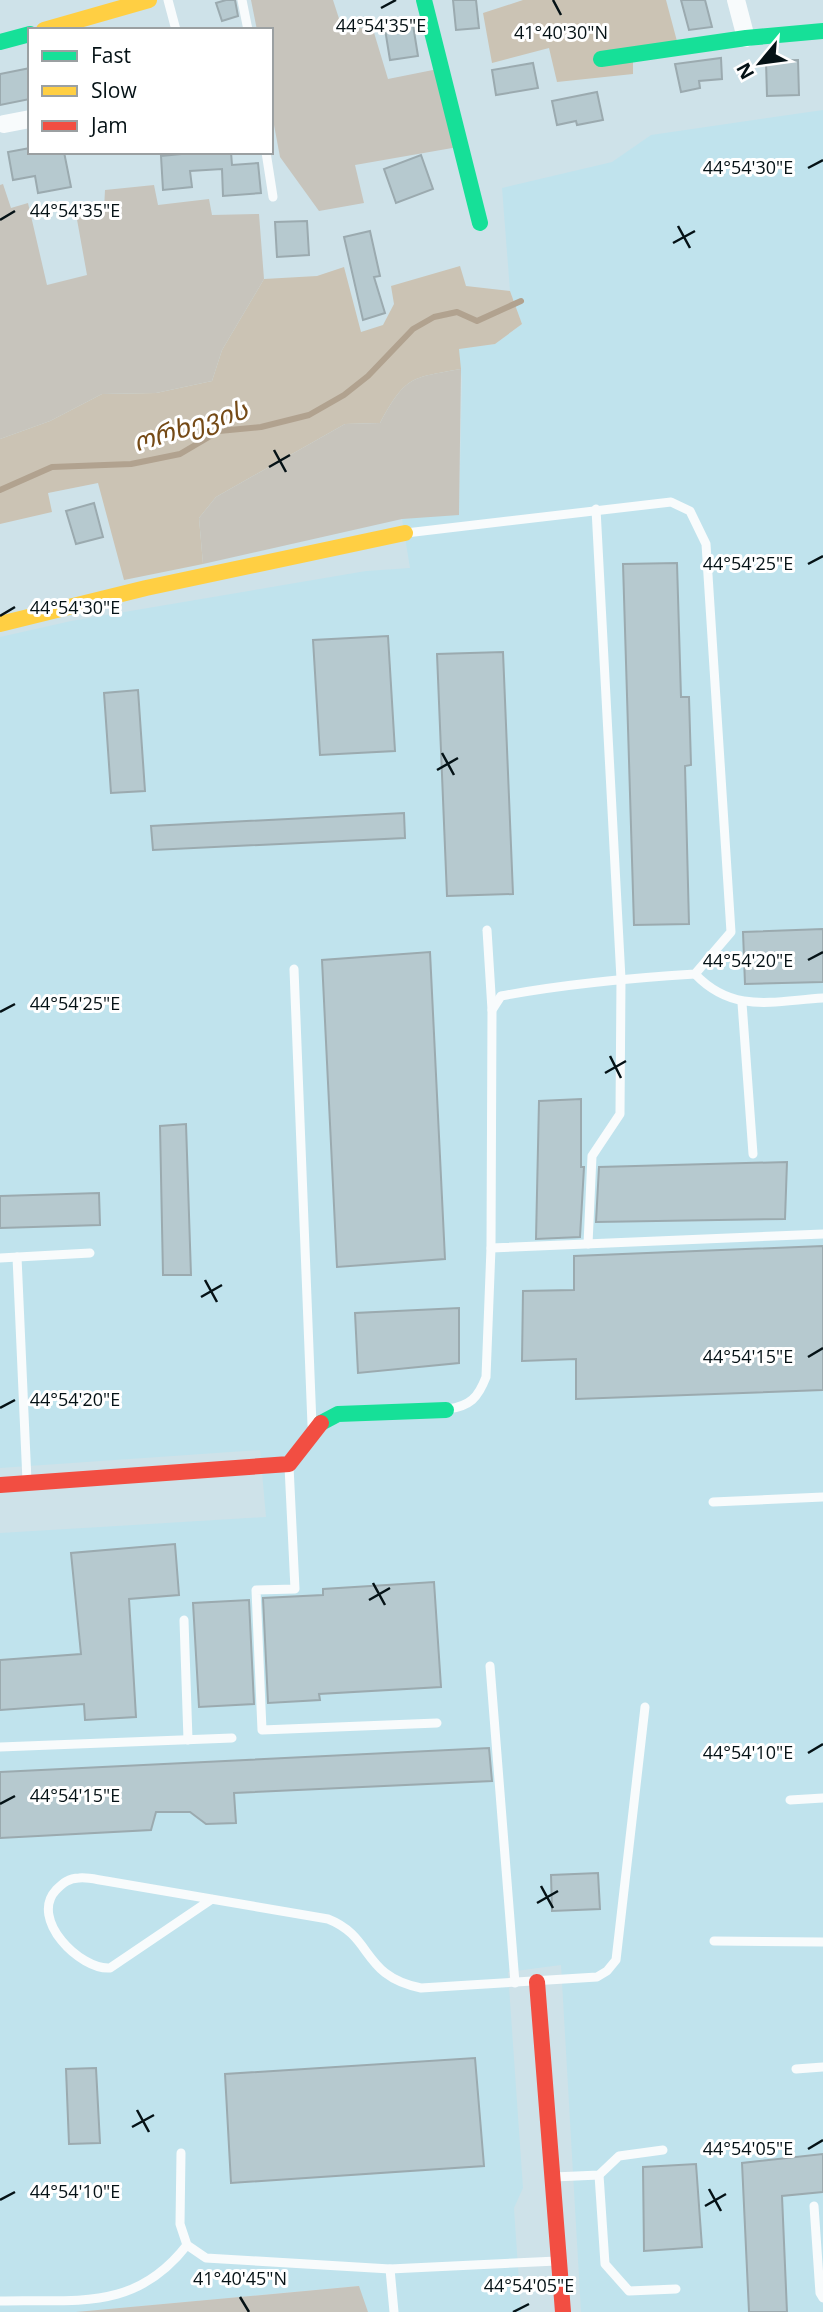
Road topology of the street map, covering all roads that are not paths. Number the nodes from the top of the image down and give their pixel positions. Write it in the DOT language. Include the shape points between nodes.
graph roads {
  1 [pos="149,0"];
  2 [pos="168,0"];
  3 [pos="242,0"];
  4 [pos="424,0"];
  5 [pos="736,0"];
  6 [pos="51,28"];
  7 [pos="175,28"];
  8 [pos="248,28"];
  9 [pos="823,31"];
  10 [pos="28,35"];
  11 [pos="746,38"];
  12 [pos="0,42"];
  13 [pos="601,59"];
  14 [pos="28,119"];
  15 [pos="4,124"];
  16 [pos="266,154"];
  17 [pos="273,197"];
  18 [pos="480,223"];
  19 [pos="596,509"];
  20 [pos="405,533"];
  21 [pos="0,624"];
  22 [pos="487,930"];
  23 [pos="294,969"];
  24 [pos="695,975"];
  25 [pos="621,979"];
  26 [pos="823,998"];
  27 [pos="742,1003"];
  28 [pos="492,1010"];
  29 [pos="753,1154"];
  30 [pos="823,1234"];
  31 [pos="588,1244"];
  32 [pos="491,1248"];
  33 [pos="90,1254"];
  34 [pos="16,1257"];
  35 [pos="0,1258"];
  36 [pos="446,1410"];
  37 [pos="311,1429"];
  38 [pos="289,1464"];
  39 [pos="27,1483"];
  40 [pos="0,1485"];
  41 [pos="823,1497"];
  42 [pos="713,1502"];
  43 [pos="184,1620"];
  44 [pos="490,1665"];
  45 [pos="645,1707"];
  46 [pos="437,1723"];
  47 [pos="232,1738"];
  48 [pos="187,1740"];
  49 [pos="0,1747"];
  50 [pos="823,1798"];
  51 [pos="790,1800"];
  52 [pos="212,1899"];
  53 [pos="714,1941"];
  54 [pos="823,1942"];
  55 [pos="537,1982"];
  56 [pos="515,1983"];
  57 [pos="823,2067"];
  58 [pos="796,2069"];
  59 [pos="663,2150"];
  60 [pos="181,2153"];
  61 [pos="599,2175"];
  62 [pos="552,2177"];
  63 [pos="814,2206"];
  64 [pos="187,2245"];
  65 [pos="559,2261"];
  66 [pos="390,2269"];
  67 [pos="676,2288"];
  68 [pos="823,2298"];
  69 [pos="0,2301"];
  70 [pos="394,2312"];
  71 [pos="563,2312"];
  1 -- 6 [label="street"];
  2 -- 7 [label="lane"];
  3 -- 8 [label="lane"];
  4 -- 18 [label="street"];
  5 -- 11 [label="street"];
  9 -- 11 [label="street"];
  10 -- 12 [label="street"];
  11 -- 13 [label="street"];
  14 -- 15 [label="street"];
  16 -- 17 [label="lane"];
  19 -- 20 [label="lane"];
  19 -- 24 [label="lane" via="671,502 690,511 706,544 731,932"];
  19 -- 25 [label="lane"];
  20 -- 21 [label="street"];
  22 -- 28 [label="lane"];
  23 -- 37 [label="lane"];
  24 -- 25 [label="lane"];
  24 -- 27 [label="lane" via="711,991"];
  25 -- 28 [label="lane" via="501,996"];
  25 -- 31 [label="lane" via="620,1114 592,1156"];
  26 -- 27 [label="lane"];
  27 -- 29 [label="lane"];
  28 -- 32 [label="lane"];
  30 -- 31 [label="lane"];
  31 -- 32 [label="lane"];
  32 -- 36 [label="lane" via="486,1377 478,1397 463,1407"];
  33 -- 34 [label="lane"];
  34 -- 35 [label="lane"];
  34 -- 39 [label="lane"];
  36 -- 37 [label="street" via="338,1414"];
  37 -- 38 [label="street" via="309,1440"];
  38 -- 39 [label="street"];
  38 -- 46 [label="lane" via="295,1589 256,1590 262,1730"];
  39 -- 40 [label="street"];
  41 -- 42 [label="lane"];
  43 -- 48 [label="lane"];
  44 -- 56 [label="lane"];
  45 -- 55 [label="lane" via="616,1960 597,1977"];
  47 -- 48 [label="lane"];
  48 -- 49 [label="lane"];
  50 -- 51 [label="lane"];
  52 -- 52 [label="lane" via="79,1878 64,1882 51,1896 48,1917 54,1932 89,1965 110,1968"];
  52 -- 56 [label="lane" via="345,1926 373,1964 407,1985"];
  53 -- 54 [label="lane"];
  55 -- 56 [label="lane"];
  55 -- 62 [label="street"];
  57 -- 58 [label="lane"];
  59 -- 61 [label="lane" via="619,2155"];
  60 -- 64 [label="lane" via="180,2224"];
  61 -- 62 [label="lane"];
  61 -- 67 [label="lane" via="605,2264 629,2291"];
  62 -- 65 [label="street"];
  63 -- 68 [label="lane"];
  64 -- 66 [label="lane" via="206,2258"];
  64 -- 69 [label="lane" via="152,2281 126,2294"];
  65 -- 66 [label="lane"];
  65 -- 71 [label="street"];
  66 -- 70 [label="lane"];
}
